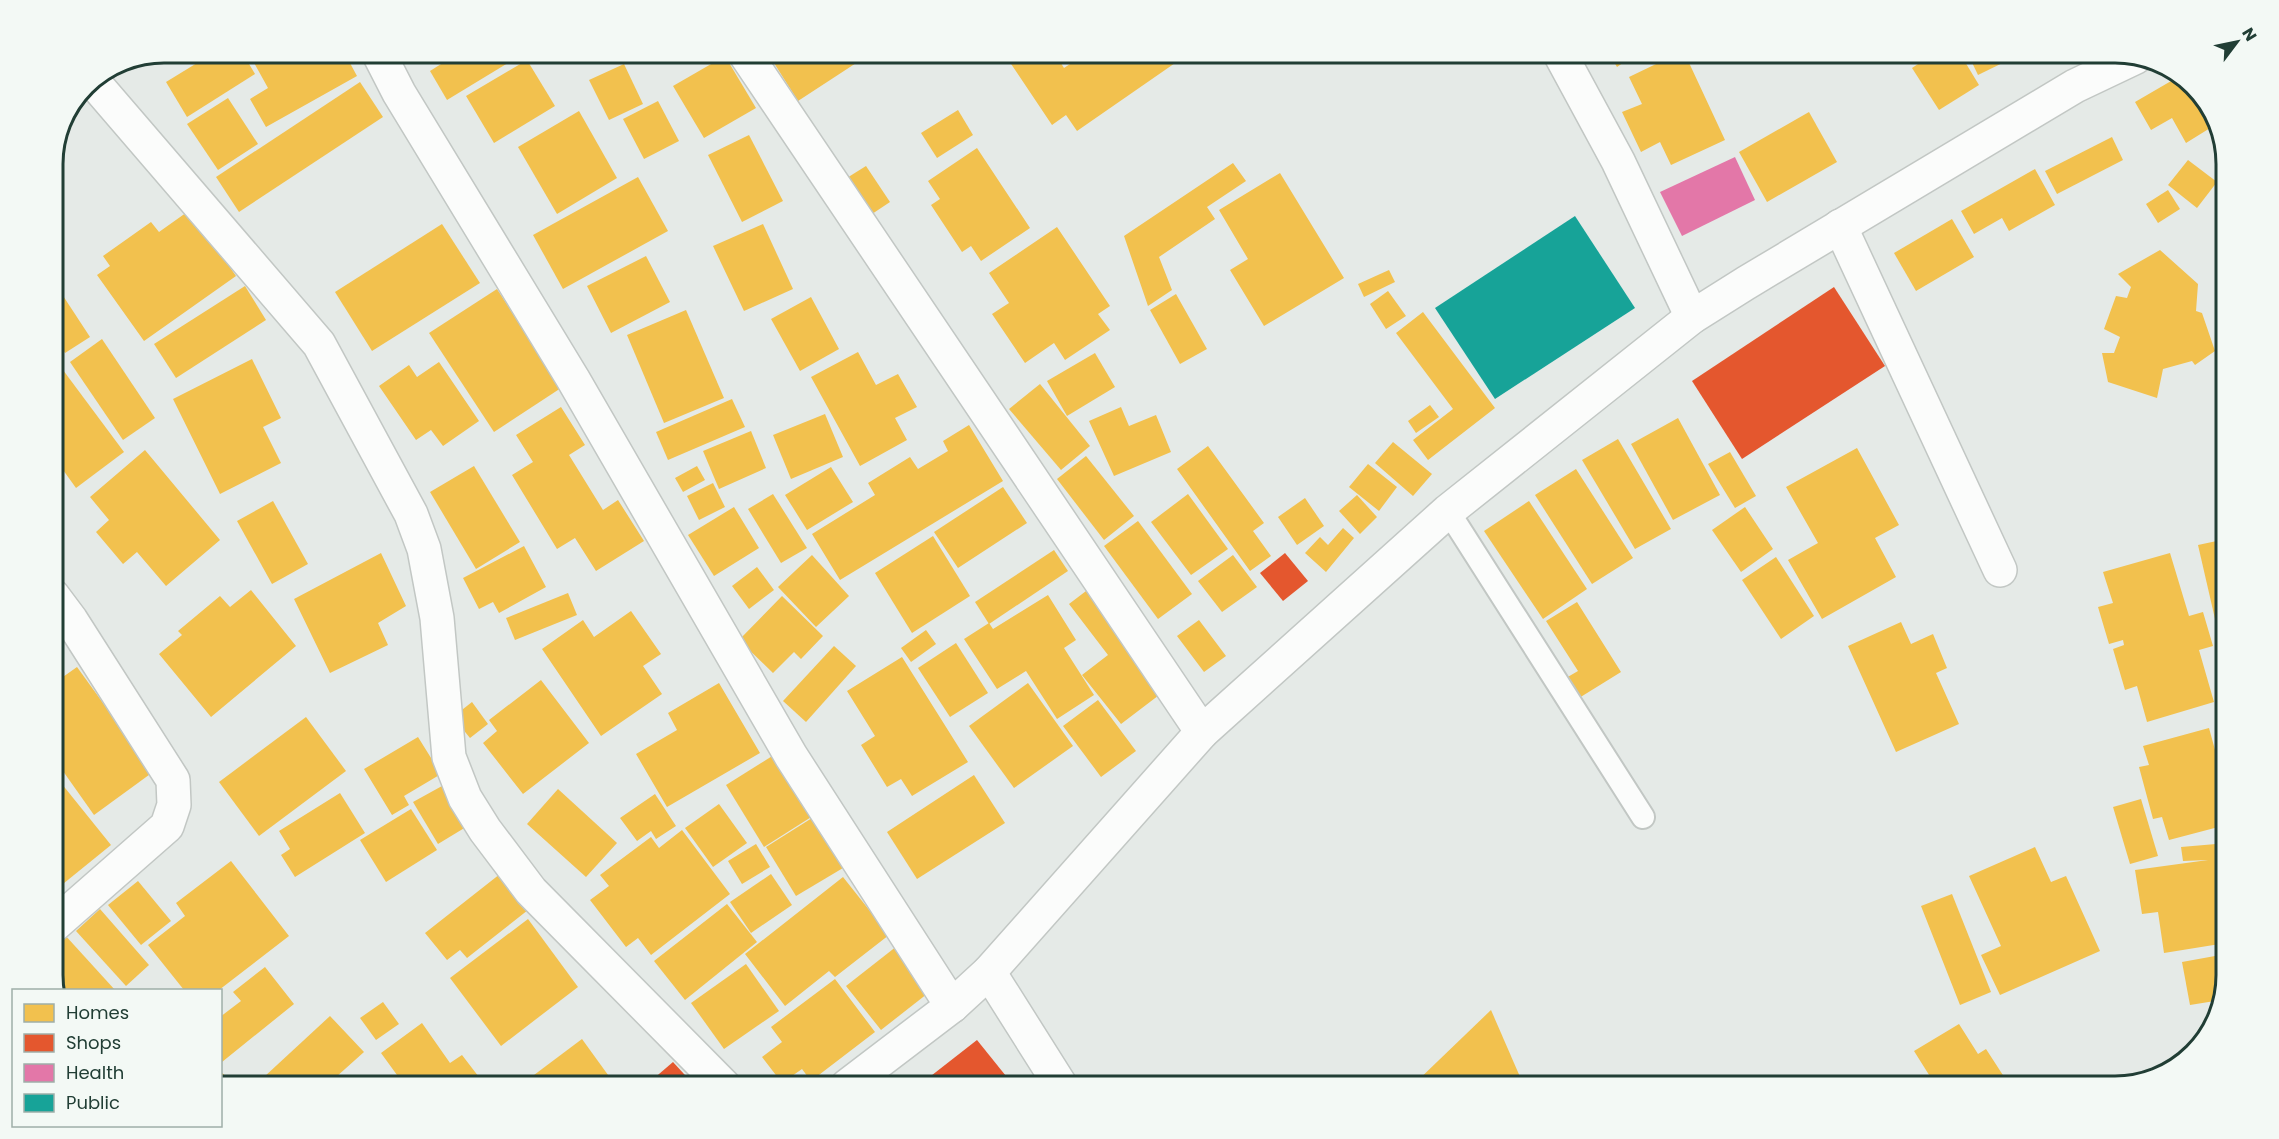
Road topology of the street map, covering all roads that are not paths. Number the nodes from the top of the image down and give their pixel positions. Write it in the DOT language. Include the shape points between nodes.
graph roads {
  1 [pos="384,63"];
  2 [pos="751,63"];
  3 [pos="1565,63"];
  4 [pos="2122,64"];
  5 [pos="99,88"];
  6 [pos="1840,226"];
  7 [pos="1692,317"];
  8 [pos="1448,511"];
  9 [pos="2000,570"];
  10 [pos="63,609"];
  11 [pos="1202,732"];
  12 [pos="1643,817"];
  13 [pos="63,917"];
  14 [pos="989,972"];
  15 [pos="952,1006"];
  16 [pos="714,1076"];
  17 [pos="860,1076"];
  18 [pos="1055,1076"];
  1 -- 15 [label="street" via="573,379 791,756"];
  2 -- 11 [label="street"];
  3 -- 7 [label="street" via="1618,161"];
  4 -- 6 [label="street" via="2075,86"];
  5 -- 16 [label="street" via="319,344 411,514 424,549 437,618 449,757 465,798 531,891"];
  6 -- 7 [label="street"];
  6 -- 9 [label="street"];
  7 -- 8 [label="street"];
  8 -- 11 [label="street"];
  8 -- 12 [label="lane"];
  10 -- 13 [label="street" via="173,780 174,806 167,826"];
  11 -- 14 [label="street"];
  14 -- 15 [label="street"];
  14 -- 18 [label="street"];
  15 -- 17 [label="street"];
}
